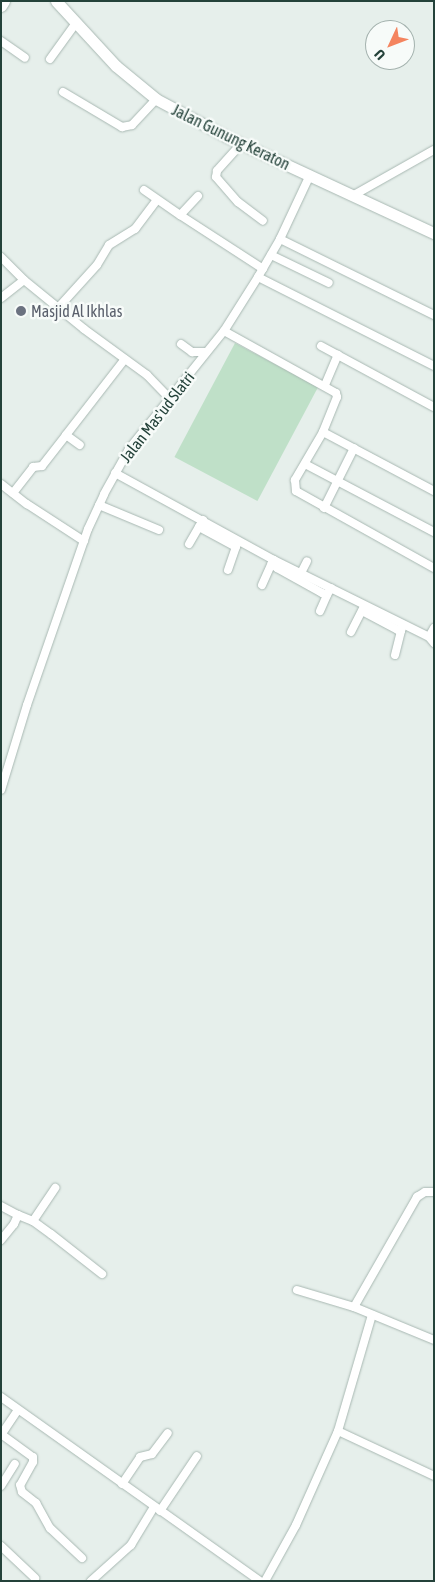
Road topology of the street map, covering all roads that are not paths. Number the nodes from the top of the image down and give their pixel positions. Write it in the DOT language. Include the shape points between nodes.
graph roads {
  1 [pos="4,1"];
  2 [pos="56,1"];
  3 [pos="1,6"];
  4 [pos="76,23"];
  5 [pos="1,41"];
  6 [pos="25,58"];
  7 [pos="50,58"];
  8 [pos="63,92"];
  9 [pos="156,99"];
  10 [pos="241,144"];
  11 [pos="434,150"];
  12 [pos="310,174"];
  13 [pos="144,190"];
  14 [pos="198,196"];
  15 [pos="354,196"];
  16 [pos="157,200"];
  17 [pos="180,215"];
  18 [pos="263,222"];
  19 [pos="434,233"];
  20 [pos="280,240"];
  21 [pos="271,255"];
  22 [pos="1,256"];
  23 [pos="263,269"];
  24 [pos="258,277"];
  25 [pos="24,280"];
  26 [pos="329,283"];
  27 [pos="1,298"];
  28 [pos="58,308"];
  29 [pos="434,315"];
  30 [pos="224,331"];
  31 [pos="181,344"];
  32 [pos="321,346"];
  33 [pos="206,352"];
  34 [pos="338,355"];
  35 [pos="125,359"];
  36 [pos="434,366"];
  37 [pos="325,385"];
  38 [pos="170,398"];
  39 [pos="434,407"];
  40 [pos="323,432"];
  41 [pos="66,435"];
  42 [pos="80,444"];
  43 [pos="354,448"];
  44 [pos="305,464"];
  45 [pos="115,473"];
  46 [pos="337,481"];
  47 [pos="1,484"];
  48 [pos="434,491"];
  49 [pos="13,493"];
  50 [pos="99,505"];
  51 [pos="324,508"];
  52 [pos="201,523"];
  53 [pos="159,530"];
  54 [pos="434,532"];
  55 [pos="84,541"];
  56 [pos="238,543"];
  57 [pos="189,544"];
  58 [pos="307,561"];
  59 [pos="273,562"];
  60 [pos="434,568"];
  61 [pos="228,570"];
  62 [pos="301,573"];
  63 [pos="262,585"];
  64 [pos="329,592"];
  65 [pos="364,608"];
  66 [pos="320,611"];
  67 [pos="402,628"];
  68 [pos="434,628"];
  69 [pos="351,632"];
  70 [pos="432,640"];
  71 [pos="394,655"];
  72 [pos="1,790"];
  73 [pos="55,1188"];
  74 [pos="434,1192"];
  75 [pos="1,1206"];
  76 [pos="18,1215"];
  77 [pos="33,1221"];
  78 [pos="1,1240"];
  79 [pos="102,1274"];
  80 [pos="297,1290"];
  81 [pos="354,1307"];
  82 [pos="372,1315"];
  83 [pos="434,1340"];
  84 [pos="1,1397"];
  85 [pos="18,1410"];
  86 [pos="338,1431"];
  87 [pos="168,1433"];
  88 [pos="1,1434"];
  89 [pos="197,1456"];
  90 [pos="15,1464"];
  91 [pos="434,1476"];
  92 [pos="122,1484"];
  93 [pos="1,1486"];
  94 [pos="157,1509"];
  95 [pos="1,1546"];
  96 [pos="82,1558"];
  97 [pos="35,1578"];
  98 [pos="91,1581"];
  99 [pos="260,1581"];
  100 [pos="265,1581"];
  1 -- 3 [label="street"];
  2 -- 4 [label="street, Jalan Gunung Keraton"];
  4 -- 7 [label="street"];
  4 -- 9 [label="street, Jalan Gunung Keraton" via="116,66"];
  5 -- 6 [label="street"];
  8 -- 9 [label="street" via="122,127 132,126"];
  9 -- 10 [label="street, Jalan Gunung Keraton"];
  10 -- 12 [label="street, Jalan Gunung Keraton"];
  10 -- 18 [label="street" via="216,177 238,202"];
  11 -- 15 [label="street"];
  12 -- 15 [label="street, Jalan Gunung Keraton"];
  12 -- 20 [label="street, Jalan Mas'ud Slatri"];
  13 -- 16 [label="street"];
  14 -- 17 [label="street"];
  15 -- 19 [label="street, Jalan Gunung Keraton"];
  16 -- 17 [label="street"];
  16 -- 28 [label="street" via="135,229 109,245 97,265"];
  17 -- 23 [label="street"];
  20 -- 21 [label="street, Jalan Mas'ud Slatri"];
  20 -- 29 [label="street"];
  21 -- 23 [label="street, Jalan Mas'ud Slatri"];
  21 -- 26 [label="street"];
  22 -- 25 [label="street"];
  23 -- 24 [label="street, Jalan Mas'ud Slatri"];
  24 -- 30 [label="street, Jalan Mas'ud Slatri"];
  24 -- 36 [label="street"];
  25 -- 27 [label="street"];
  25 -- 28 [label="street"];
  28 -- 35 [label="street"];
  30 -- 33 [label="street, Jalan Mas'ud Slatri"];
  30 -- 37 [label="street"];
  31 -- 33 [label="street" via="192,352"];
  32 -- 34 [label="street"];
  33 -- 38 [label="street, Jalan Mas'ud Slatri"];
  34 -- 37 [label="street"];
  34 -- 39 [label="street"];
  35 -- 38 [label="street"];
  35 -- 41 [label="street"];
  37 -- 40 [label="street" via="334,390 337,397"];
  38 -- 45 [label="street, Jalan Mas'ud Slatri" via="129,449"];
  40 -- 43 [label="street"];
  40 -- 44 [label="street"];
  41 -- 42 [label="street"];
  41 -- 49 [label="street" via="42,466 33,467"];
  43 -- 46 [label="street"];
  43 -- 48 [label="street"];
  44 -- 46 [label="street"];
  44 -- 51 [label="street" via="295,480 296,490"];
  45 -- 50 [label="street, Jalan Mas'ud Slatri"];
  45 -- 52 [label="street"];
  46 -- 51 [label="street"];
  46 -- 54 [label="street"];
  47 -- 49 [label="street"];
  49 -- 55 [label="street"];
  50 -- 53 [label="street"];
  50 -- 55 [label="street, Jalan Mas'ud Slatri"];
  51 -- 60 [label="street"];
  52 -- 56 [label="street"];
  52 -- 57 [label="street"];
  55 -- 72 [label="street, Jalan Mas'ud Slatri"];
  56 -- 59 [label="street"];
  56 -- 61 [label="street"];
  58 -- 62 [label="street"];
  59 -- 62 [label="street"];
  59 -- 63 [label="street"];
  59 -- 64 [label="street"];
  62 -- 64 [label="street"];
  64 -- 65 [label="street"];
  64 -- 66 [label="street"];
  65 -- 67 [label="street"];
  65 -- 69 [label="street"];
  67 -- 70 [label="street"];
  67 -- 71 [label="street"];
  68 -- 70 [label="street"];
  73 -- 77 [label="street"];
  74 -- 81 [label="street" via="425,1192 417,1197"];
  75 -- 76 [label="street"];
  76 -- 77 [label="street"];
  76 -- 78 [label="street"];
  77 -- 79 [label="street"];
  80 -- 81 [label="street"];
  81 -- 82 [label="street"];
  82 -- 83 [label="street"];
  82 -- 86 [label="street"];
  84 -- 85 [label="street"];
  85 -- 88 [label="street"];
  85 -- 92 [label="street"];
  86 -- 91 [label="street"];
  86 -- 100 [label="street" via="296,1525"];
  87 -- 92 [label="street" via="152,1454 140,1457"];
  88 -- 96 [label="street" via="34,1457 20,1484 22,1492 36,1503 50,1528"];
  89 -- 94 [label="street"];
  90 -- 93 [label="street"];
  92 -- 94 [label="street"];
  94 -- 98 [label="street" via="131,1545"];
  94 -- 99 [label="street"];
  95 -- 97 [label="street"];
}
